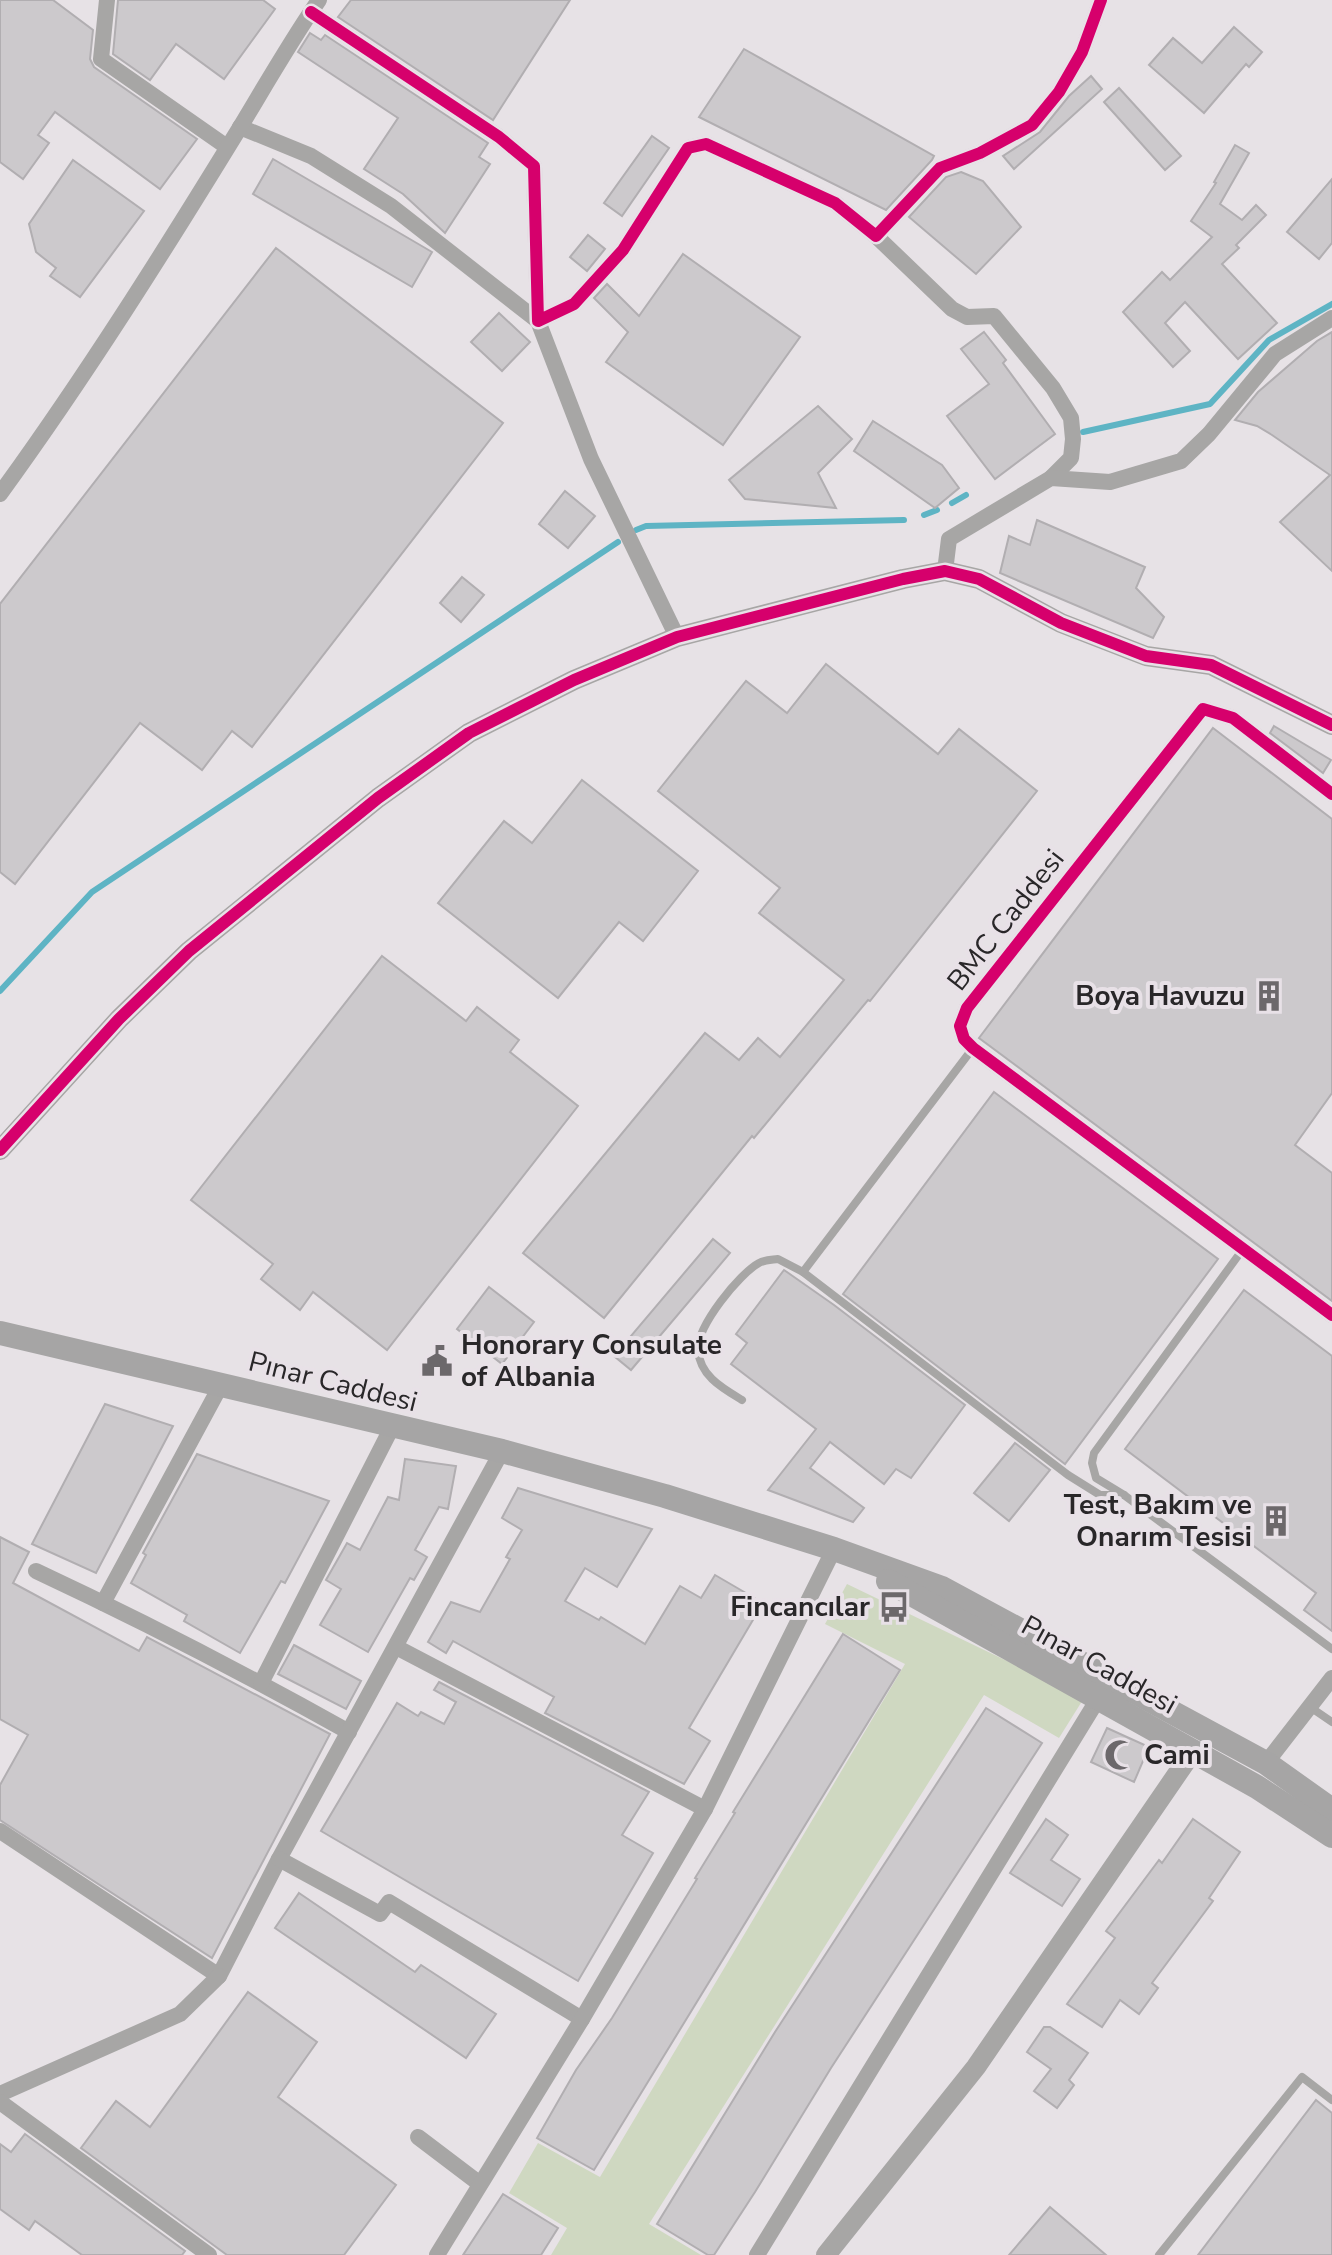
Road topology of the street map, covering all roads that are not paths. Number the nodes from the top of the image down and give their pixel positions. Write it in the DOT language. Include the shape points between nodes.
graph roads {
  1 [pos="107,0"];
  2 [pos="1101,0"];
  3 [pos="315,6"];
  4 [pos="240,127"];
  5 [pos="227,147"];
  6 [pos="876,236"];
  7 [pos="1332,318"];
  8 [pos="538,321"];
  9 [pos="1051,478"];
  10 [pos="0,494"];
  11 [pos="945,571"];
  12 [pos="677,637"];
  13 [pos="1332,725"];
  14 [pos="1332,794"];
  15 [pos="973,1048"];
  16 [pos="0,1150"];
  17 [pos="1243,1249"];
  18 [pos="803,1272"];
  19 [pos="1332,1315"];
  20 [pos="0,1333"];
  21 [pos="221,1385"];
  22 [pos="742,1400"];
  23 [pos="392,1427"];
  24 [pos="502,1451"];
  25 [pos="1124,1495"];
  26 [pos="834,1549"];
  27 [pos="36,1571"];
  28 [pos="103,1603"];
  29 [pos="396,1647"];
  30 [pos="1332,1649"];
  31 [pos="1332,1678"];
  32 [pos="261,1683"];
  33 [pos="1098,1699"];
  34 [pos="1309,1707"];
  35 [pos="1332,1722"];
  36 [pos="349,1732"];
  37 [pos="1193,1751"];
  38 [pos="1266,1763"];
  39 [pos="705,1809"];
  40 [pos="1332,1810"];
  41 [pos="0,1831"];
  42 [pos="1332,1836"];
  43 [pos="279,1859"];
  44 [pos="219,1976"];
  45 [pos="582,2019"];
  46 [pos="0,2094"];
  47 [pos="1332,2100"];
  48 [pos="0,2102"];
  49 [pos="418,2137"];
  50 [pos="480,2184"];
  51 [pos="209,2255"];
  52 [pos="437,2255"];
  53 [pos="757,2255"];
  54 [pos="826,2255"];
  55 [pos="1159,2255"];
  1 -- 5 [label="street" via="101,59"];
  2 -- 6 [label="street" via="1082,52 1032,125 940,168"];
  3 -- 4 [label="street"];
  3 -- 8 [label="street" via="534,166"];
  4 -- 5 [label="street"];
  4 -- 8 [label="street" via="311,156 391,206"];
  5 -- 10 [label="street" via="66,403"];
  6 -- 8 [label="street" via="835,203 737,156 706,144 688,148 623,250 574,304"];
  6 -- 9 [label="street" via="952,309 967,317 994,316 1053,388 1071,418 1073,439 1071,458"];
  7 -- 9 [label="street" via="1275,354 1181,461 1110,482"];
  8 -- 12 [label="street" via="591,459"];
  9 -- 11 [label="street" via="949,539"];
  11 -- 12 [label="street"];
  11 -- 13 [label="street" via="979,579 1061,623 1146,656 1211,665"];
  12 -- 16 [label="street" via="574,680 469,733 378,798 189,951"];
  14 -- 15 [label="street, BMC Caddesi" via="1233,718 1203,709 967,1008 960,1026"];
  15 -- 17 [label="street"];
  15 -- 18 [label="lane"];
  17 -- 19 [label="street"];
  17 -- 25 [label="lane" via="1094,1453 1096,1478"];
  18 -- 22 [label="lane" via="778,1259 756,1265 708,1320 698,1349 701,1360 717,1385"];
  18 -- 25 [label="lane" via="1068,1475 1100,1495"];
  20 -- 21 [label="main road, Pınar Caddesi"];
  21 -- 23 [label="main road, Pınar Caddesi"];
  21 -- 28 [label="street"];
  23 -- 24 [label="main road, Pınar Caddesi"];
  23 -- 32 [label="street"];
  24 -- 26 [label="main road, Pınar Caddesi"];
  24 -- 29 [label="street"];
  25 -- 30 [label="lane"];
  26 -- 33 [label="main road, Pınar Caddesi"];
  26 -- 38 [label="main road, Pınar Caddesi" via="942,1588"];
  26 -- 39 [label="street"];
  27 -- 28 [label="street"];
  28 -- 32 [label="street"];
  29 -- 36 [label="street"];
  29 -- 39 [label="street"];
  31 -- 34 [label="street"];
  32 -- 36 [label="street"];
  33 -- 37 [label="main road, Pınar Caddesi"];
  33 -- 53 [label="street"];
  34 -- 35 [label="lane"];
  34 -- 38 [label="street"];
  36 -- 43 [label="street"];
  37 -- 42 [label="main road, Pınar Caddesi"];
  37 -- 54 [label="street" via="976,2067"];
  38 -- 40 [label="main road, Pınar Caddesi"];
  39 -- 45 [label="street"];
  41 -- 44 [label="street"];
  43 -- 44 [label="street"];
  43 -- 45 [label="street" via="380,1914 389,1902"];
  44 -- 46 [label="street" via="180,2014"];
  45 -- 50 [label="street"];
  47 -- 55 [label="lane" via="1302,2077"];
  48 -- 51 [label="street"];
  49 -- 50 [label="street"];
  50 -- 52 [label="street"];
}
